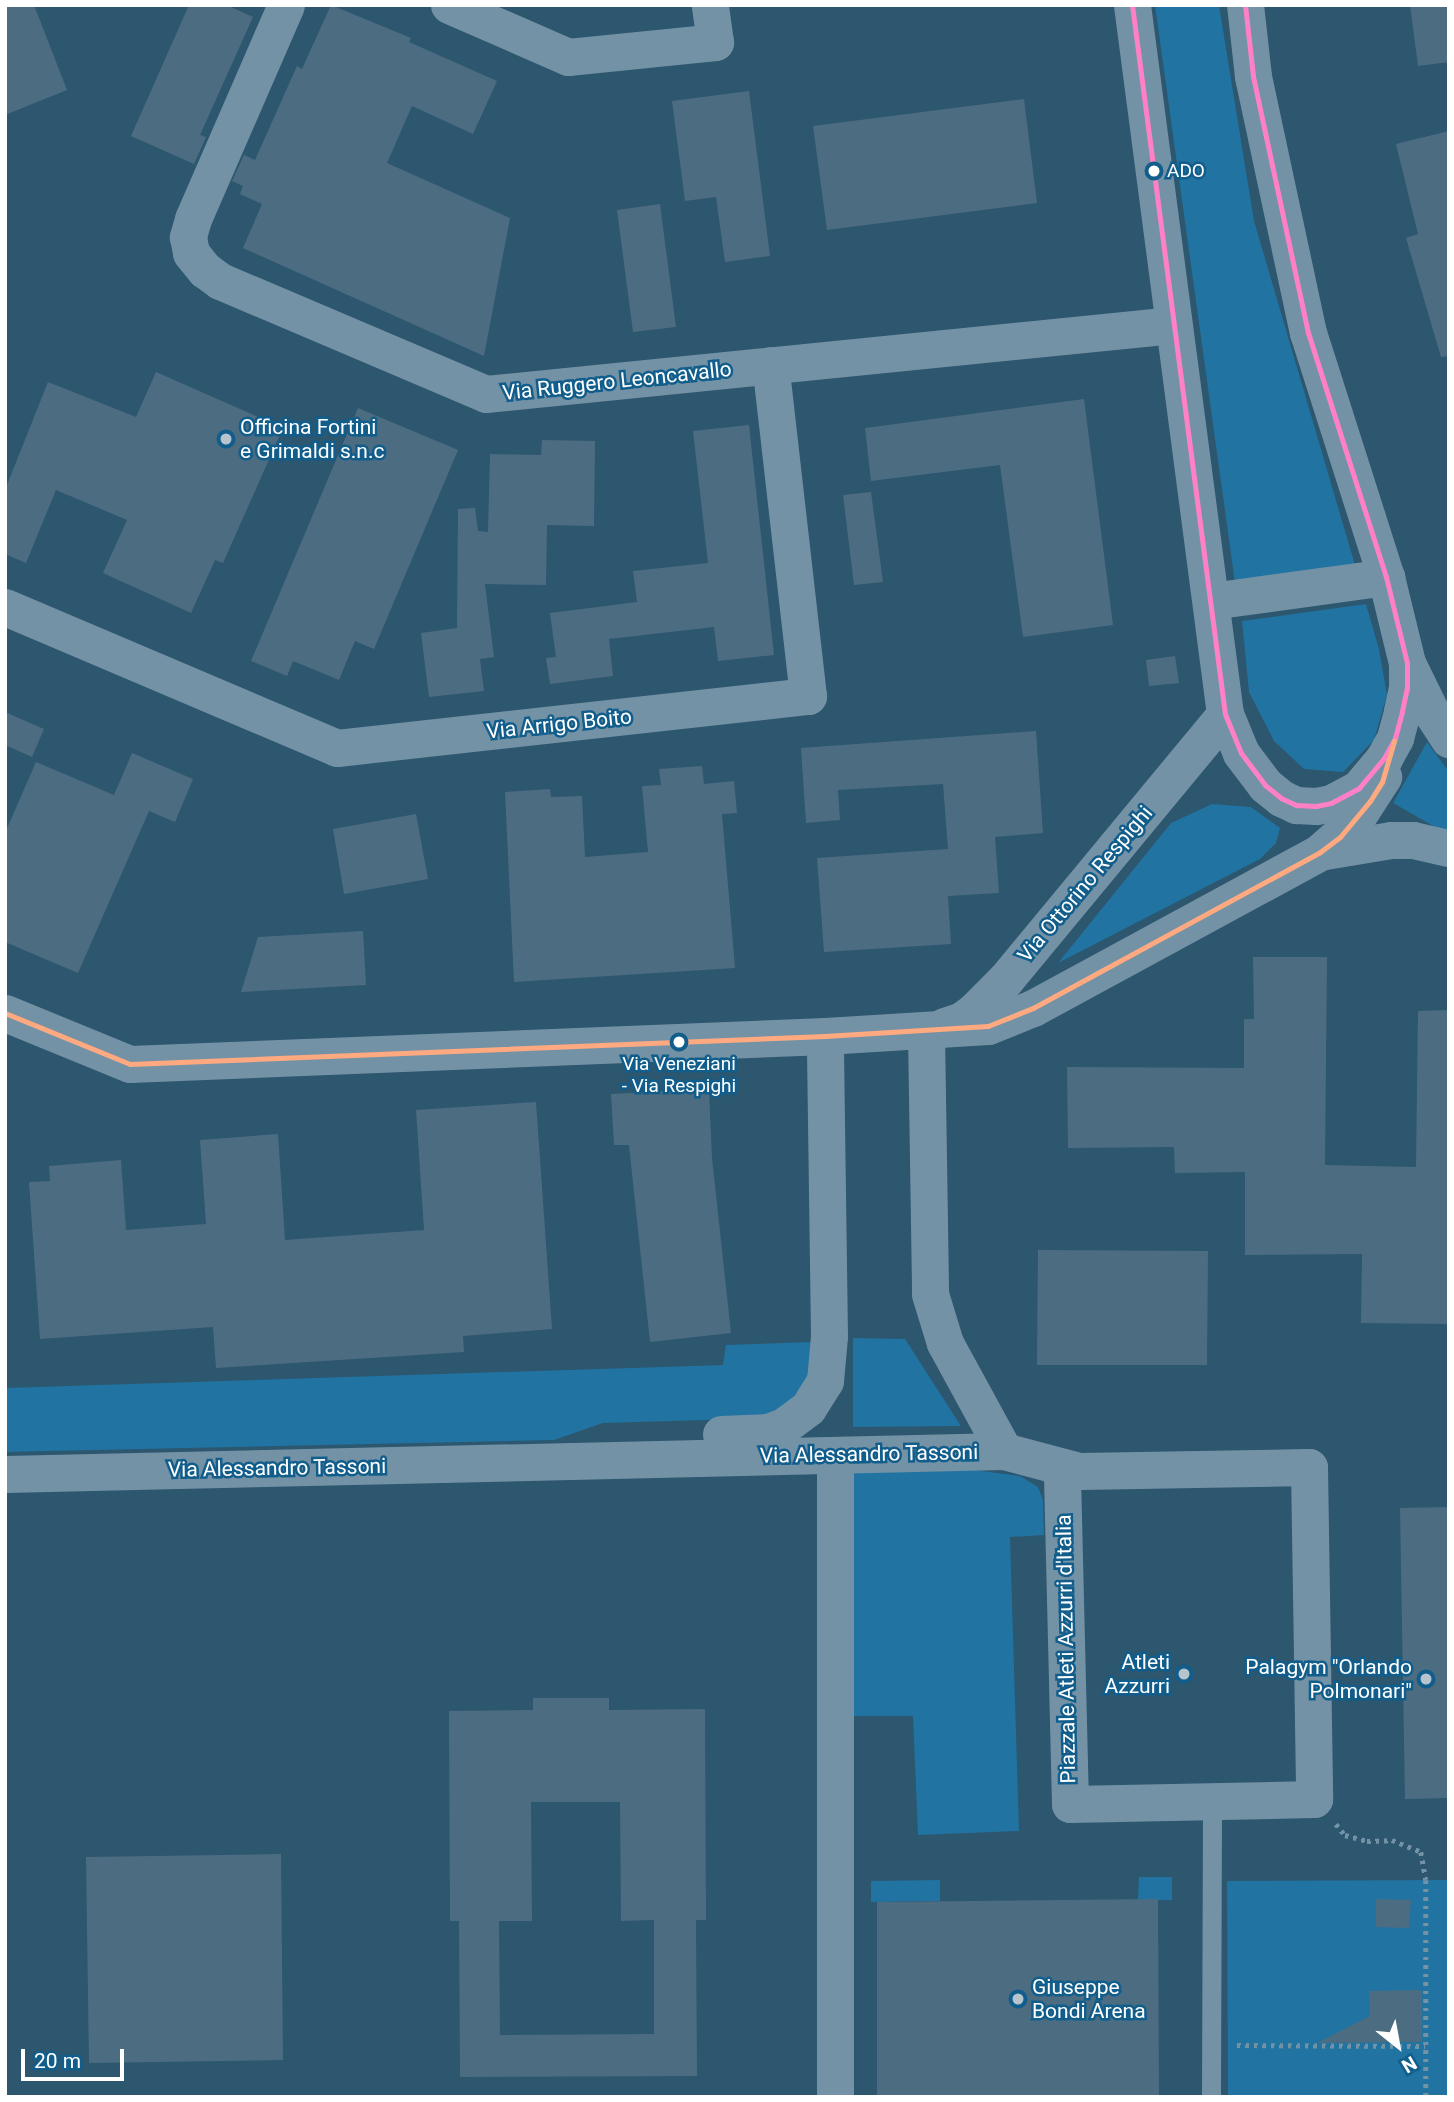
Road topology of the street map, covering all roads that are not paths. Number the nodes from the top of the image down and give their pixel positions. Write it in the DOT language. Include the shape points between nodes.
graph roads {
  1 [pos="286,5"];
  2 [pos="449,5"];
  3 [pos="710,5"];
  4 [pos="1132,5"];
  5 [pos="1245,5"];
  6 [pos="1174,325"];
  7 [pos="770,365"];
  8 [pos="1386,577"];
  9 [pos="1211,601"];
  10 [pos="5,607"];
  11 [pos="1407,663"];
  12 [pos="1225,714"];
  13 [pos="1395,738"];
  14 [pos="1449,739"];
  15 [pos="1449,848"];
  16 [pos="1320,852"];
  17 [pos="5,1013"];
  18 [pos="926,1032"];
  19 [pos="825,1036"];
  20 [pos="1004,1451"];
  21 [pos="835,1455"];
  22 [pos="550,1461"];
  23 [pos="1062,1467"];
  24 [pos="5,1474"];
  25 [pos="1212,1801"];
  26 [pos="835,2097"];
  27 [pos="1211,2097"];
  1 -- 7 [label="street, Via Ruggero Leoncavallo" via="193,219 188,237 191,253 205,270 220,281 486,394"];
  2 -- 3 [label="street" via="568,57 715,43"];
  4 -- 6 [label="street"];
  5 -- 8 [label="street" via="1253,76 1308,333"];
  6 -- 7 [label="street, Via Ruggero Leoncavallo"];
  6 -- 9 [label="street"];
  7 -- 10 [label="street, Via Arrigo Boito" via="808,696 337,748"];
  8 -- 9 [label="street"];
  8 -- 11 [label="street"];
  9 -- 12 [label="street"];
  11 -- 13 [label="street" via="1407,688"];
  11 -- 14 [label="street"];
  12 -- 13 [label="street" via="1252,769 1281,798 1296,805 1331,803 1359,788 1374,774"];
  12 -- 18 [label="street, Via Ottorino Respighi" via="998,988 962,1020"];
  13 -- 16 [label="street, Via Ottorino Respighi" via="1382,782 1370,801 1340,837"];
  15 -- 16 [label="street, Via Ottorino Respighi" via="1391,840"];
  16 -- 18 [label="street, Via Ottorino Respighi" via="1009,1020 988,1027"];
  17 -- 19 [label="street, Via Ottorino Respighi" via="130,1064"];
  18 -- 19 [label="street, Via Ottorino Respighi"];
  18 -- 20 [label="street, Via Alessandro Tassoni" via="930,1293 945,1343"];
  19 -- 22 [label="street, Via Alessandro Tassoni" via="829,1336 828,1364 819,1394 795,1419 768,1432 616,1438"];
  20 -- 21 [label="street, Via Alessandro Tassoni"];
  20 -- 23 [label="street"];
  21 -- 22 [label="street, Via Alessandro Tassoni"];
  21 -- 26 [label="street"];
  22 -- 24 [label="street, Via Alessandro Tassoni"];
  23 -- 25 [label="street, Piazzale Atleti Azzurri d'Italia" via="1070,1804"];
  23 -- 25 [label="street, Piazzale Atleti Azzurri d'Italia" via="1079,1471 1309,1467 1314,1799"];
  25 -- 27 [label="lane"];
}
